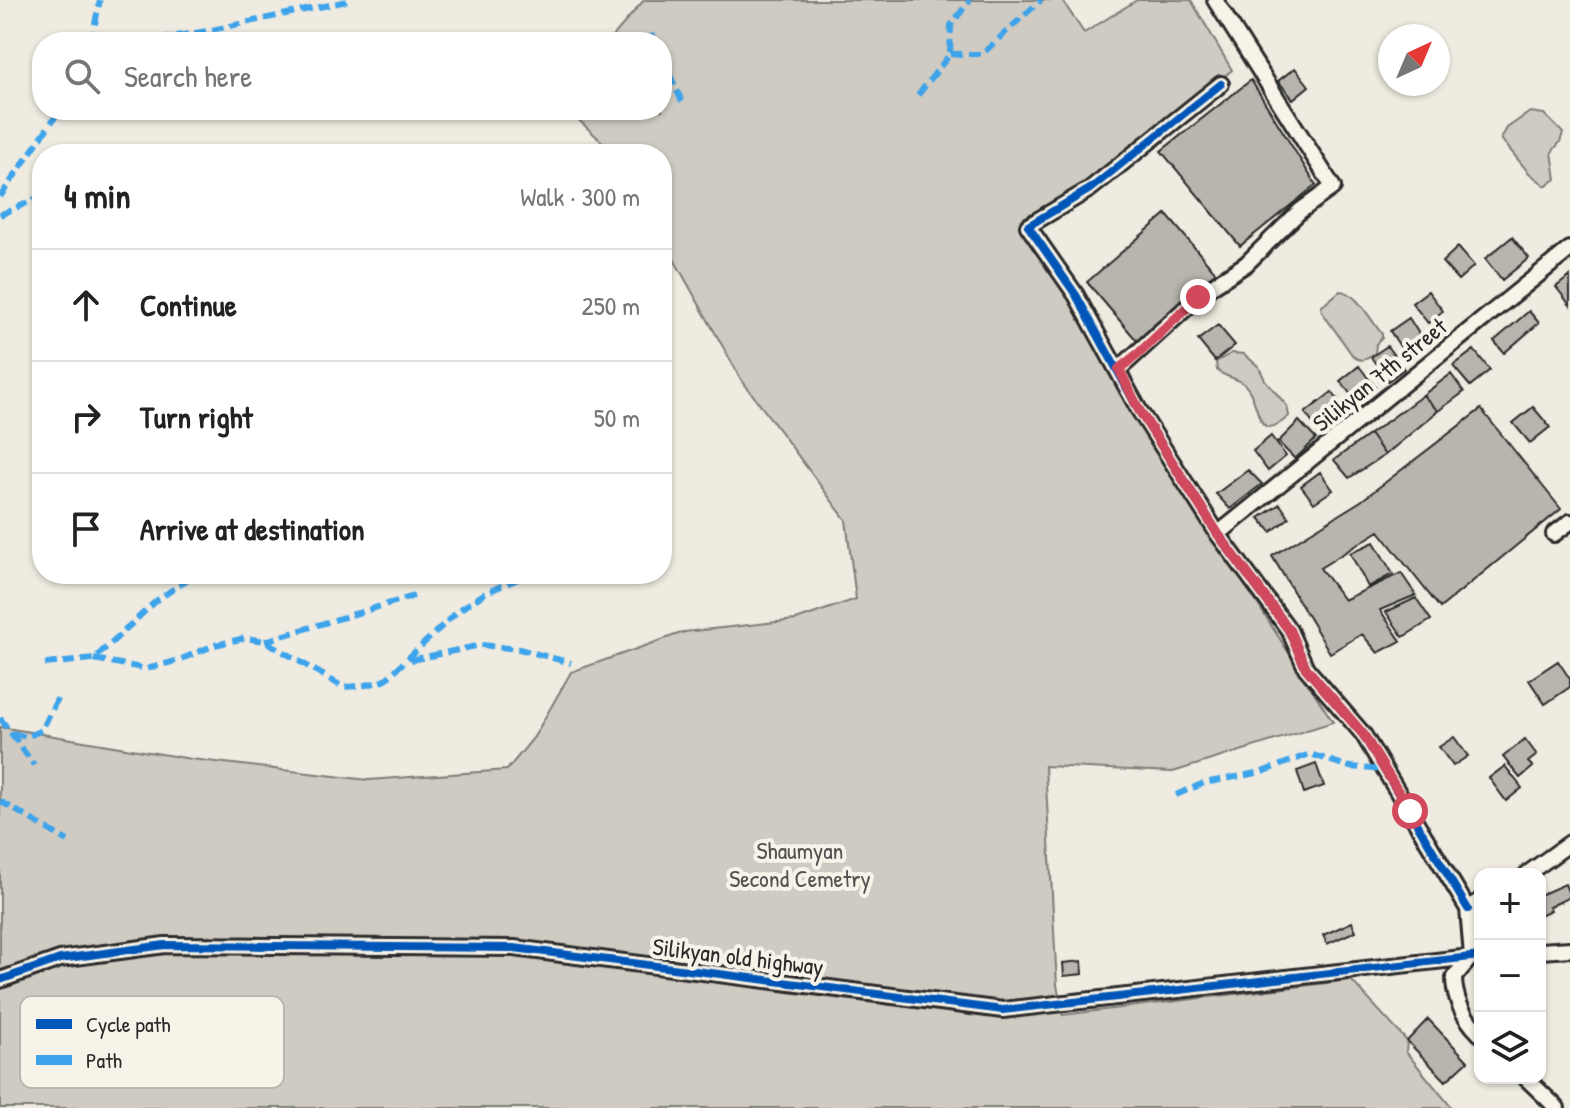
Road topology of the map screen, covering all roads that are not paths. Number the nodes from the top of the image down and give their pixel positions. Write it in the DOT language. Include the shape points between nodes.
graph roads {
  1 [pos="1215,0"];
  2 [pos="1221,84"];
  3 [pos="1570,249"];
  4 [pos="1119,369"];
  5 [pos="1570,522"];
  6 [pos="1218,534"];
  7 [pos="1554,534"];
  8 [pos="1570,843"];
  9 [pos="1535,868"];
  10 [pos="1474,905"];
  11 [pos="1570,949"];
  12 [pos="1546,951"];
  13 [pos="1474,956"];
  14 [pos="1474,958"];
  15 [pos="0,980"];
  16 [pos="1474,1028"];
  17 [pos="1532,1084"];
  18 [pos="1557,1108"];
  1 -- 4 [label="street" via="1333,187"];
  2 -- 4 [label="street" via="1090,189 1028,226"];
  3 -- 6 [label="street, Silikyan 7th street"];
  4 -- 6 [label="street"];
  5 -- 7 [label="street"];
  6 -- 10 [label="street" via="1289,630 1306,668 1363,734"];
  8 -- 9 [label="street"];
  11 -- 12 [label="street"];
  13 -- 15 [label="street, Silikyan old highway" via="1003,1010 514,948 165,945 60,959"];
  14 -- 16 [label="street" via="1454,977 1454,992"];
  17 -- 18 [label="street"];
}
